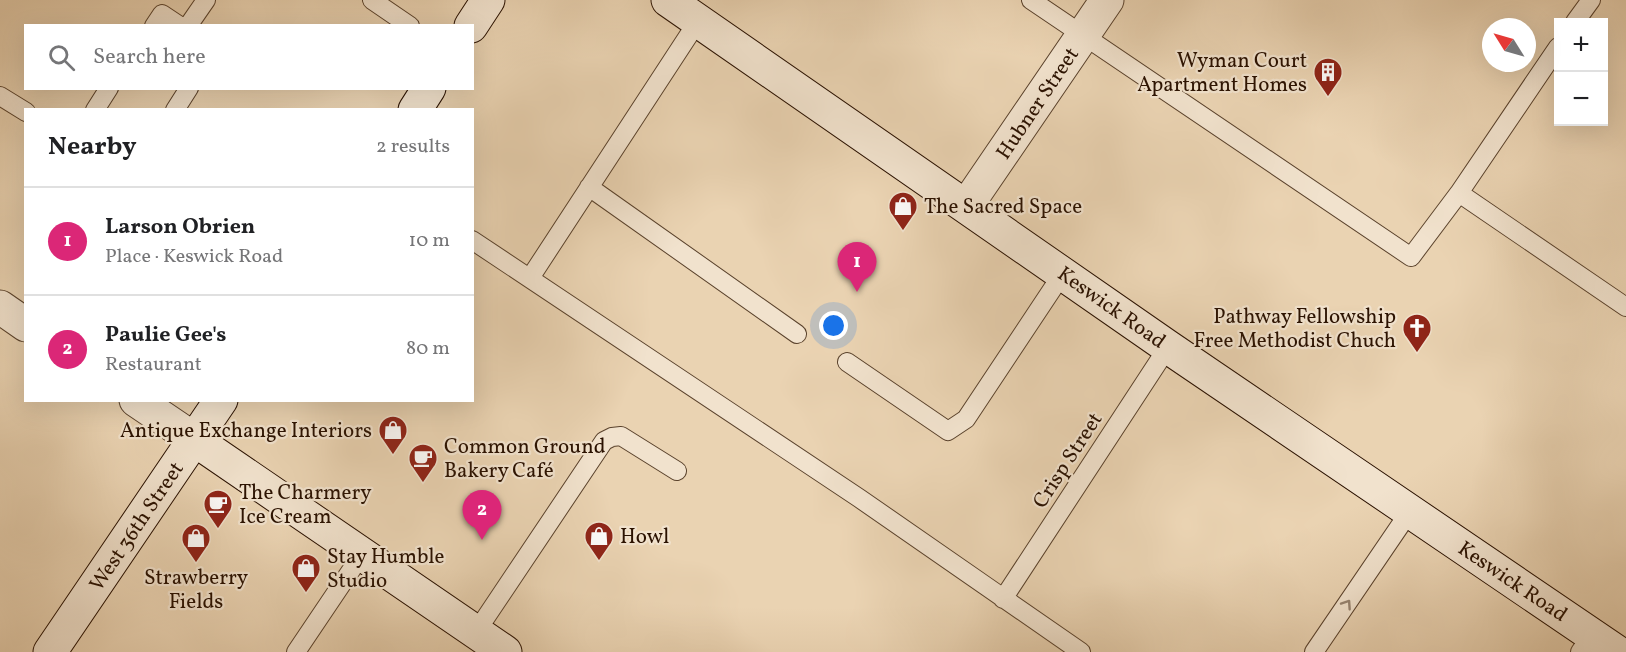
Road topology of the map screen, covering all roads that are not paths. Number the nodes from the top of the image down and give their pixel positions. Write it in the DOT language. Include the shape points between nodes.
graph roads {
  1 [pos="206,0"];
  2 [pos="372,0"];
  3 [pos="488,0"];
  4 [pos="668,0"];
  5 [pos="1031,0"];
  6 [pos="1107,0"];
  7 [pos="1591,0"];
  8 [pos="1578,18"];
  9 [pos="698,21"];
  10 [pos="155,24"];
  11 [pos="177,24"];
  12 [pos="189,24"];
  13 [pos="407,24"];
  14 [pos="472,24"];
  15 [pos="1083,36"];
  16 [pos="1554,53"];
  17 [pos="108,90"];
  18 [pos="188,90"];
  19 [pos="428,90"];
  20 [pos="0,96"];
  21 [pos="95,108"];
  22 [pos="177,108"];
  23 [pos="416,108"];
  24 [pos="24,111"];
  25 [pos="589,187"];
  26 [pos="1459,193"];
  27 [pos="967,205"];
  28 [pos="474,241"];
  29 [pos="1063,273"];
  30 [pos="530,278"];
  31 [pos="0,307"];
  32 [pos="1626,307"];
  33 [pos="24,324"];
  34 [pos="797,334"];
  35 [pos="1168,347"];
  36 [pos="847,362"];
  37 [pos="139,402"];
  38 [pos="221,402"];
  39 [pos="195,440"];
  40 [pos="677,471"];
  41 [pos="1410,511"];
  42 [pos="362,555"];
  43 [pos="1003,598"];
  44 [pos="476,632"];
  45 [pos="1596,646"];
  46 [pos="50,652"];
  47 [pos="296,652"];
  48 [pos="505,652"];
  49 [pos="1081,652"];
  50 [pos="1314,652"];
  1 -- 12 [label="lane"];
  2 -- 13 [label="lane"];
  3 -- 14 [label="street"];
  4 -- 9 [label="street, Keswick Road"];
  5 -- 15 [label="lane"];
  6 -- 15 [label="street, Hubner Street"];
  7 -- 8 [label="lane"];
  9 -- 25 [label="lane"];
  9 -- 27 [label="street, Keswick Road"];
  10 -- 11 [label="lane" via="162,14"];
  15 -- 26 [label="lane" via="1411,257"];
  15 -- 27 [label="street, Hubner Street"];
  16 -- 26 [label="lane"];
  17 -- 21 [label="lane"];
  18 -- 22 [label="lane"];
  19 -- 23 [label="street"];
  20 -- 24 [label="lane"];
  25 -- 30 [label="lane"];
  25 -- 34 [label="lane"];
  26 -- 32 [label="lane"];
  27 -- 29 [label="street, Keswick Road"];
  28 -- 30 [label="lane"];
  29 -- 35 [label="street, Keswick Road"];
  29 -- 36 [label="lane" via="966,419 948,431"];
  30 -- 43 [label="lane"];
  31 -- 33 [label="street"];
  35 -- 41 [label="street, Keswick Road"];
  35 -- 43 [label="lane, Crisp Street"];
  37 -- 39 [label="street"];
  38 -- 39 [label="street, West 36th Street"];
  39 -- 42 [label="street"];
  39 -- 46 [label="street, West 36th Street"];
  40 -- 44 [label="lane" via="621,436 604,441"];
  41 -- 45 [label="street, Keswick Road"];
  50 -- 41 [label="lane, one-way"];
  42 -- 44 [label="street"];
  42 -- 47 [label="lane"];
  43 -- 49 [label="lane"];
  44 -- 48 [label="street"];
}
